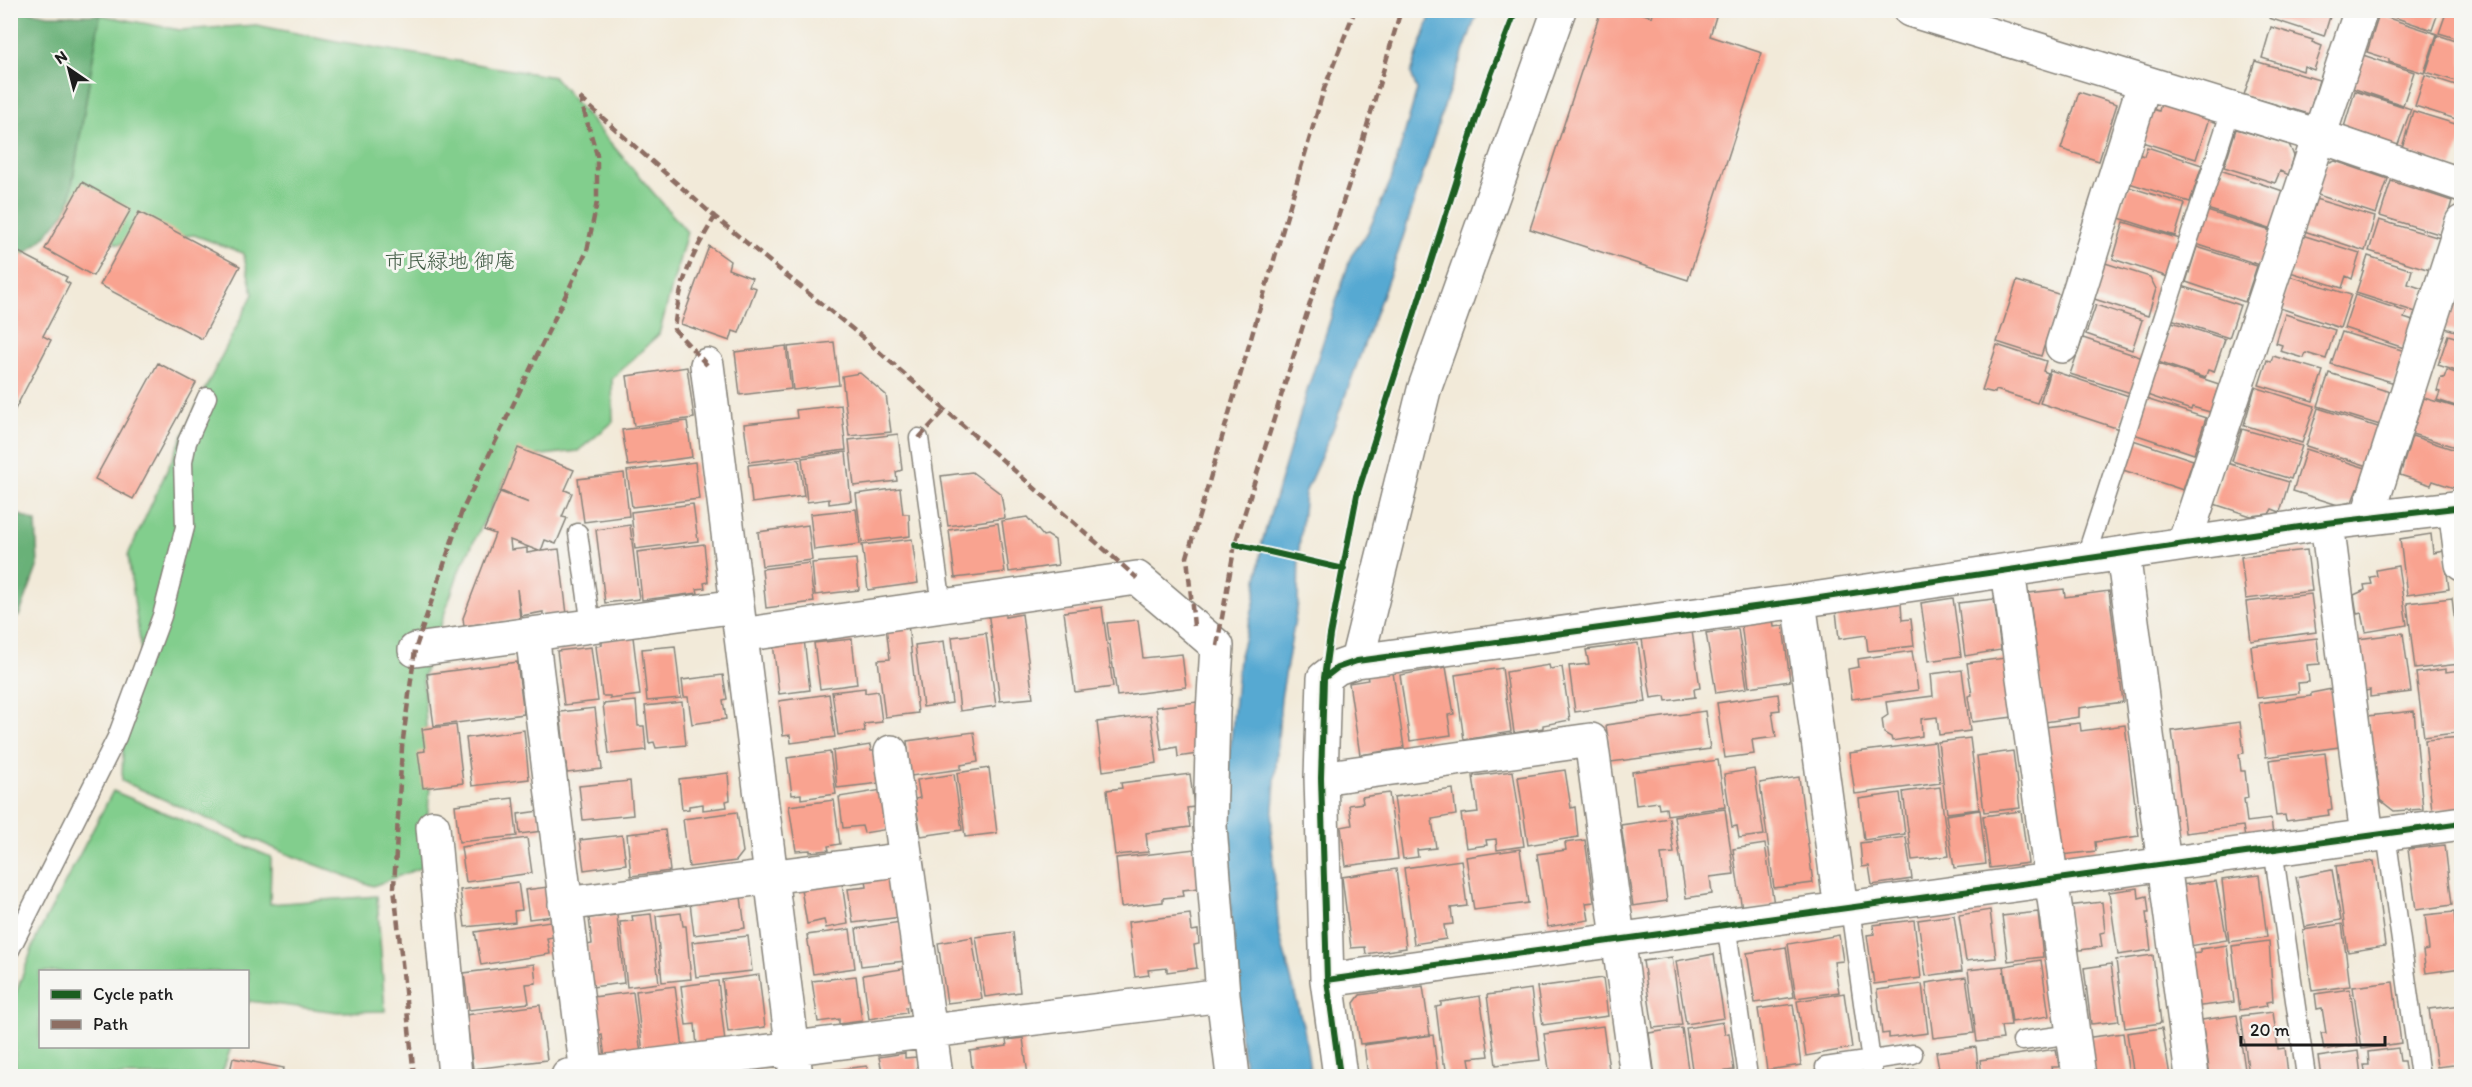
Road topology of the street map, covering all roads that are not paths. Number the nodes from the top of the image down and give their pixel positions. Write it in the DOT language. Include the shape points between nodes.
graph roads {
  1 [pos="1559,10"];
  2 [pos="1910,10"];
  3 [pos="2361,10"];
  4 [pos="2144,84"];
  5 [pos="2231,110"];
  6 [pos="2319,136"];
  7 [pos="2462,185"];
  8 [pos="2462,222"];
  9 [pos="2062,346"];
  10 [pos="707,365"];
  11 [pos="207,397"];
  12 [pos="919,438"];
  13 [pos="2458,506"];
  14 [pos="2367,518"];
  15 [pos="2327,523"];
  16 [pos="578,532"];
  17 [pos="2184,544"];
  18 [pos="2123,553"];
  19 [pos="2085,559"];
  20 [pos="2462,564"];
  21 [pos="2008,571"];
  22 [pos="1799,602"];
  23 [pos="942,606"];
  24 [pos="739,621"];
  25 [pos="591,626"];
  26 [pos="532,634"];
  27 [pos="415,650"];
  28 [pos="1357,661"];
  29 [pos="891,752"];
  30 [pos="1321,778"];
  31 [pos="2462,824"];
  32 [pos="433,827"];
  33 [pos="2377,835"];
  34 [pos="2273,849"];
  35 [pos="906,859"];
  36 [pos="2164,865"];
  37 [pos="771,877"];
  38 [pos="2051,880"];
  39 [pos="565,904"];
  40 [pos="1845,909"];
  41 [pos="1726,924"];
  42 [pos="1618,940"];
  43 [pos="10,950"];
  44 [pos="1328,981"];
  45 [pos="1223,995"];
  46 [pos="930,1031"];
  47 [pos="2073,1034"];
  48 [pos="2022,1041"];
  49 [pos="1913,1054"];
  50 [pos="794,1062"];
  51 [pos="1825,1067"];
  52 [pos="1872,1068"];
  53 [pos="591,1075"];
  54 [pos="455,1077"];
  55 [pos="936,1077"];
  56 [pos="1233,1077"];
  57 [pos="1340,1077"];
  58 [pos="1637,1077"];
  59 [pos="1748,1077"];
  60 [pos="2079,1077"];
  61 [pos="2192,1077"];
  62 [pos="2306,1077"];
  63 [pos="2420,1077"];
  1 -- 28 [label="street" via="1424,390"];
  2 -- 4 [label="street"];
  3 -- 6 [label="street"];
  4 -- 5 [label="street"];
  4 -- 9 [label="street"];
  5 -- 6 [label="street"];
  5 -- 19 [label="lane"];
  6 -- 7 [label="street"];
  6 -- 17 [label="street"];
  8 -- 14 [label="street"];
  10 -- 24 [label="street"];
  11 -- 43 [label="lane" via="186,442 185,527 162,616 117,737"];
  12 -- 23 [label="lane"];
  13 -- 14 [label="street"];
  13 -- 20 [label="street"];
  14 -- 15 [label="street"];
  15 -- 17 [label="street"];
  15 -- 33 [label="street"];
  16 -- 25 [label="lane"];
  17 -- 18 [label="street"];
  18 -- 19 [label="street"];
  18 -- 36 [label="street"];
  19 -- 21 [label="street"];
  21 -- 22 [label="street"];
  21 -- 38 [label="street"];
  22 -- 28 [label="street"];
  22 -- 40 [label="street"];
  23 -- 24 [label="street"];
  23 -- 45 [label="street" via="1137,578 1217,646 1210,826"];
  24 -- 25 [label="street"];
  24 -- 37 [label="street"];
  25 -- 26 [label="street"];
  26 -- 27 [label="street"];
  26 -- 39 [label="street"];
  28 -- 30 [label="street" via="1324,678"];
  29 -- 35 [label="street"];
  30 -- 42 [label="street" via="1591,740"];
  30 -- 44 [label="street"];
  31 -- 33 [label="street"];
  32 -- 54 [label="street"];
  33 -- 34 [label="street"];
  33 -- 63 [label="lane"];
  34 -- 36 [label="street"];
  34 -- 62 [label="lane"];
  35 -- 37 [label="street"];
  35 -- 46 [label="street"];
  36 -- 38 [label="street"];
  36 -- 61 [label="street"];
  37 -- 39 [label="street"];
  37 -- 50 [label="street"];
  38 -- 40 [label="street"];
  38 -- 47 [label="street"];
  39 -- 53 [label="street"];
  40 -- 41 [label="street"];
  40 -- 52 [label="lane"];
  41 -- 42 [label="street"];
  41 -- 59 [label="lane"];
  42 -- 44 [label="street"];
  42 -- 58 [label="street"];
  44 -- 57 [label="street"];
  45 -- 46 [label="street"];
  45 -- 56 [label="street"];
  46 -- 50 [label="street"];
  46 -- 55 [label="street"];
  47 -- 48 [label="lane"];
  47 -- 60 [label="street"];
  49 -- 52 [label="lane"];
  50 -- 53 [label="street"];
  51 -- 52 [label="lane"];
}
